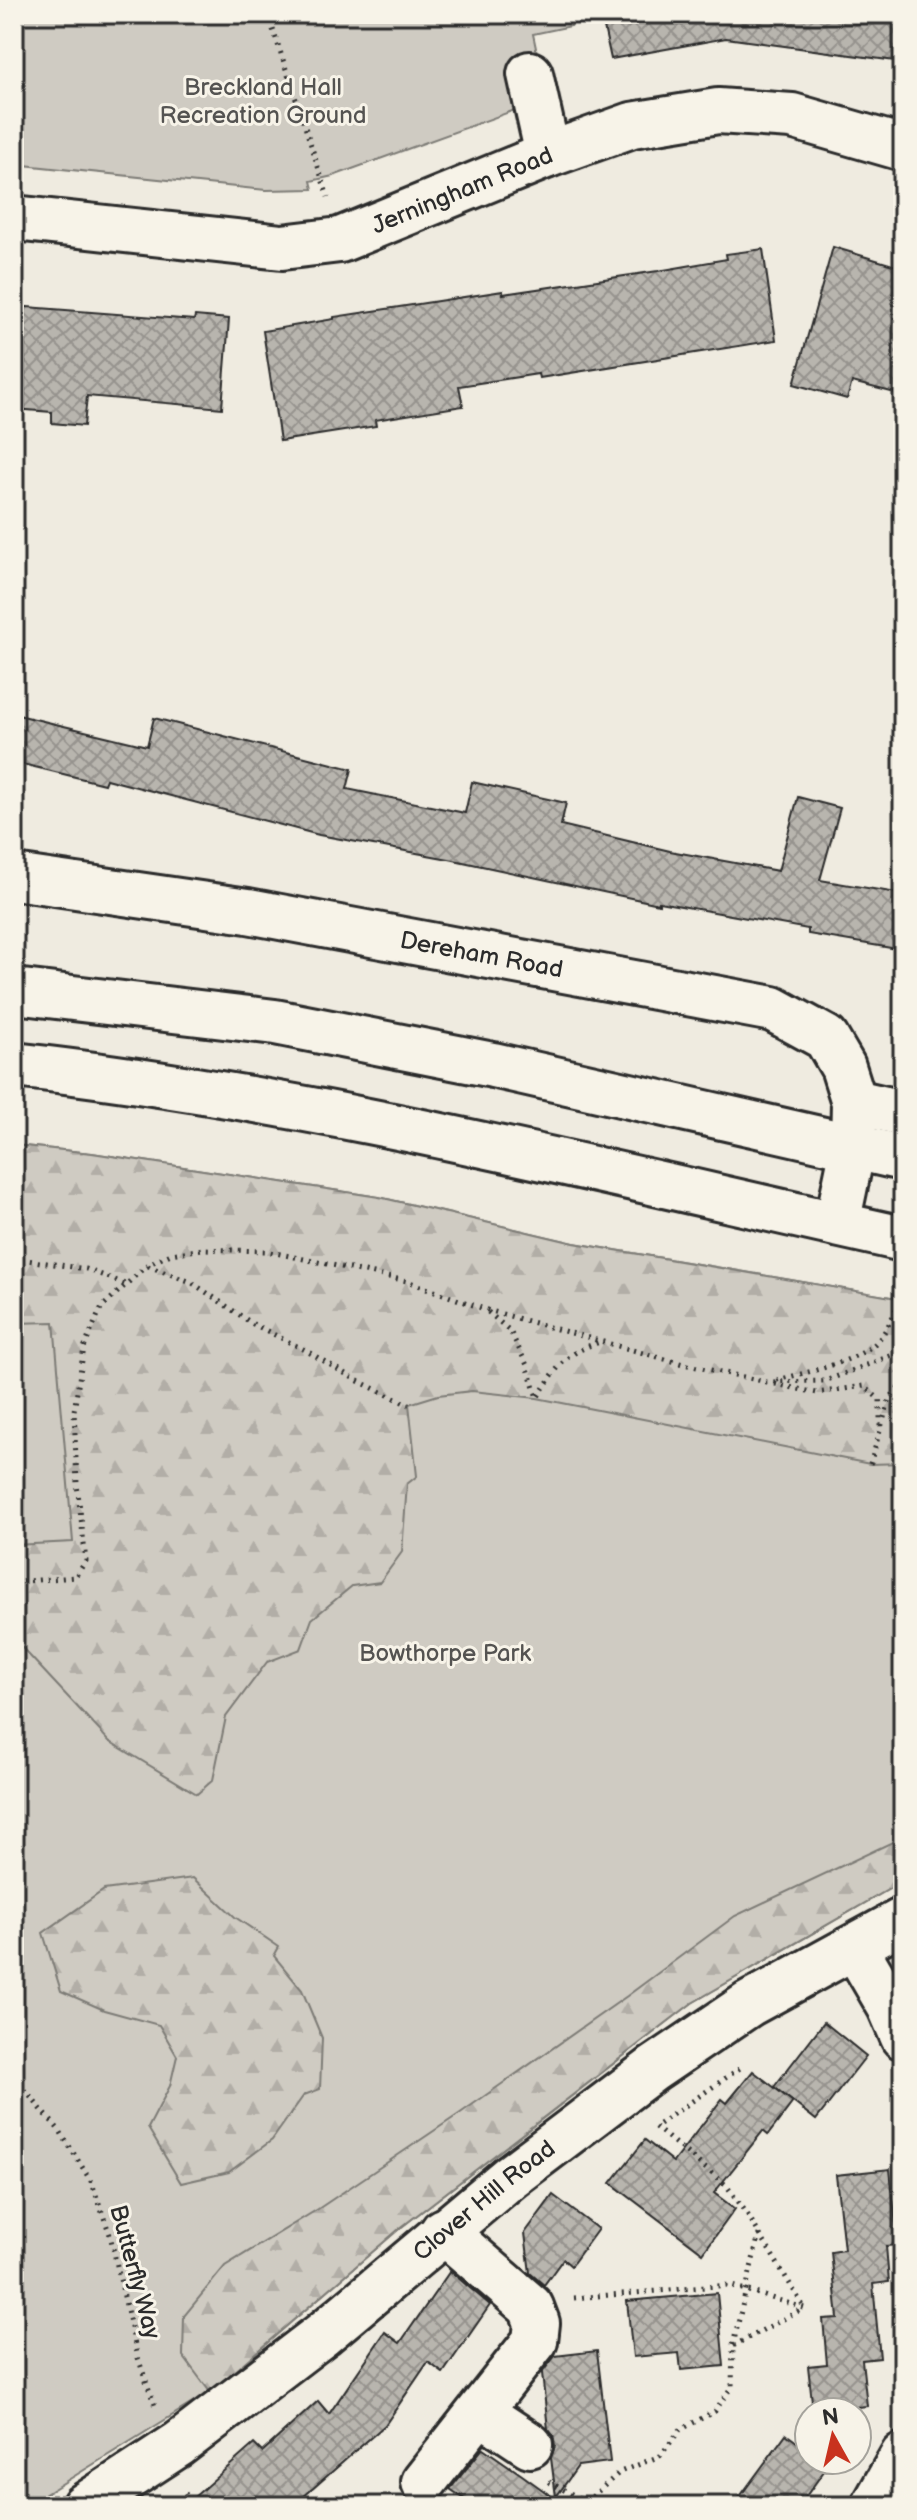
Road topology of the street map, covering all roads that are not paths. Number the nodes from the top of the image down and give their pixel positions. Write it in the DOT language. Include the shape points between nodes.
graph roads {
  1 [pos="530,74"];
  2 [pos="903,148"];
  3 [pos="548,155"];
  4 [pos="14,218"];
  5 [pos="14,877"];
  6 [pos="14,991"];
  7 [pos="14,1065"];
  8 [pos="854,1102"];
  9 [pos="903,1113"];
  10 [pos="853,1147"];
  11 [pos="903,1158"];
  12 [pos="837,1224"];
  13 [pos="903,1239"];
  14 [pos="903,1920"];
  15 [pos="855,1947"];
  16 [pos="903,2037"];
  17 [pos="443,2231"];
  18 [pos="480,2412"];
  19 [pos="530,2445"];
  20 [pos="903,2455"];
  21 [pos="424,2482"];
  22 [pos="84,2506"];
  23 [pos="874,2506"];
  1 -- 3 [label="main road"];
  2 -- 3 [label="main road, Jerningham Road" via="792,116 718,111 632,125"];
  3 -- 4 [label="main road, Jerningham Road" via="340,240 282,247"];
  5 -- 8 [label="main road, Dereham Road" via="248,911 773,1009 826,1038"];
  6 -- 10 [label="main road" via="275,1022 493,1065"];
  7 -- 12 [label="main road" via="399,1126"];
  8 -- 9 [label="main road"];
  8 -- 10 [label="main road, Dereham Road"];
  10 -- 11 [label="main road"];
  10 -- 12 [label="main road, Dereham Road"];
  12 -- 13 [label="main road"];
  14 -- 15 [label="main road, Clover Hill Road"];
  15 -- 16 [label="main road"];
  15 -- 17 [label="main road, Clover Hill Road" via="749,2004 665,2061"];
  17 -- 18 [label="main road" via="531,2307 537,2323 535,2341"];
  17 -- 22 [label="main road, Clover Hill Road" via="323,2334 179,2444"];
  18 -- 19 [label="main road"];
  18 -- 21 [label="main road"];
  20 -- 23 [label="main road"];
}
